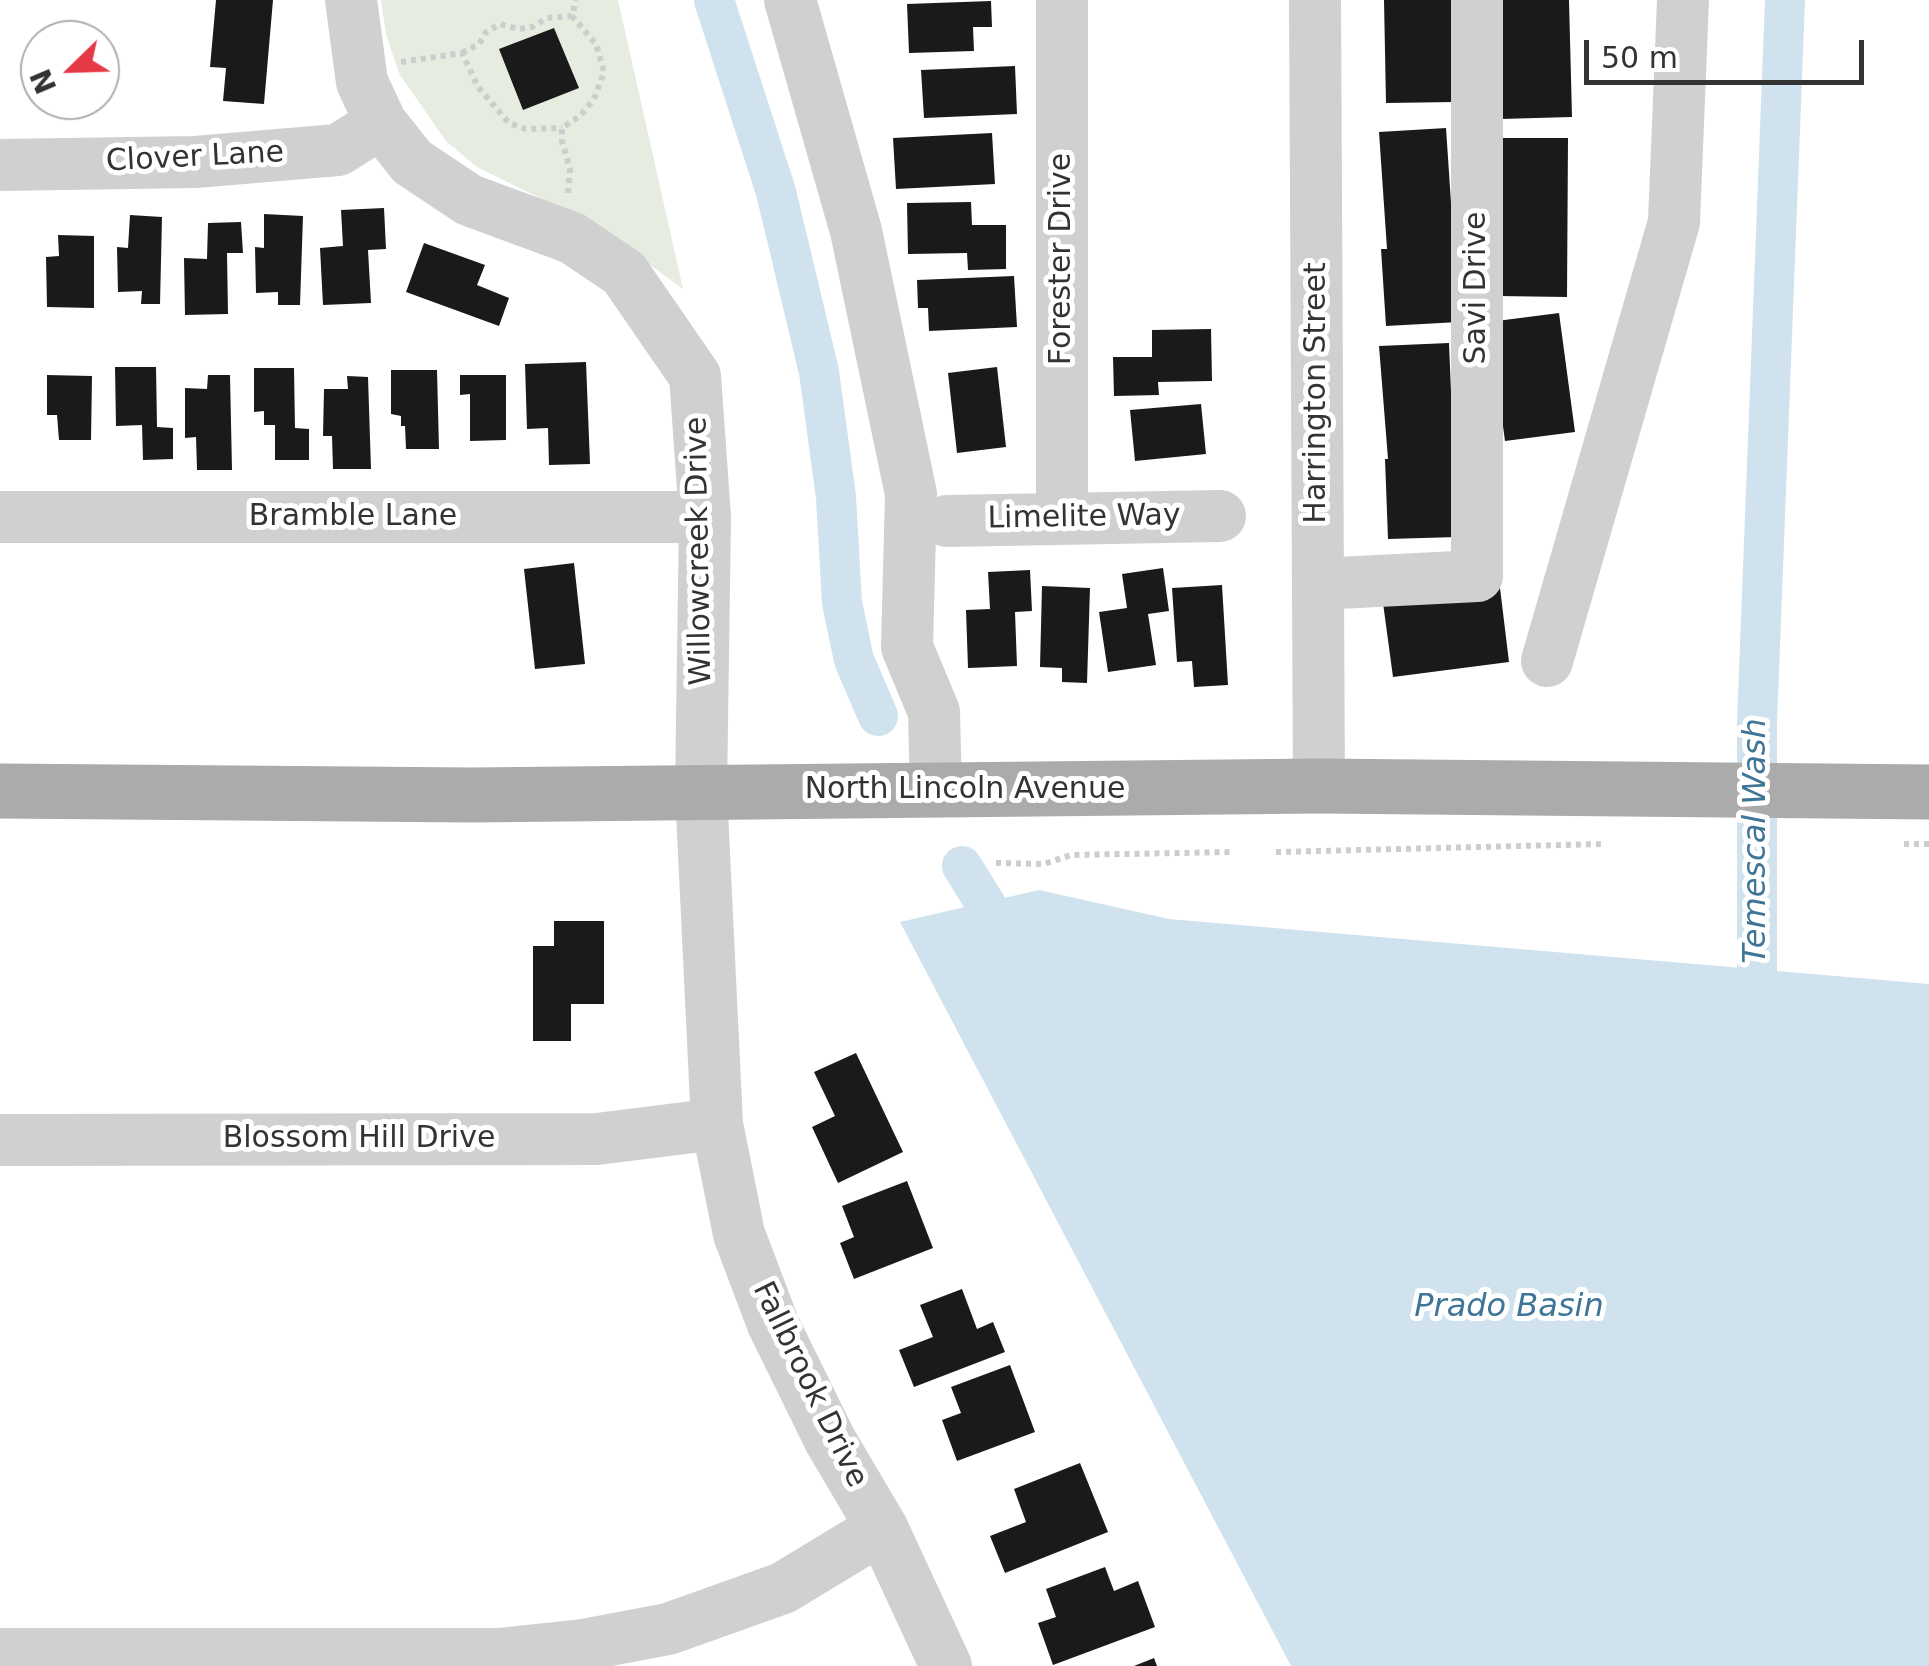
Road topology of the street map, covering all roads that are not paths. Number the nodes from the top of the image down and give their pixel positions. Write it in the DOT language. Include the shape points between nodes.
graph roads {
  1 [pos="350,0"];
  2 [pos="790,0"];
  3 [pos="1062,0"];
  4 [pos="1316,0"];
  5 [pos="1477,0"];
  6 [pos="1683,0"];
  7 [pos="381,122"];
  8 [pos="0,165"];
  9 [pos="1220,516"];
  10 [pos="0,517"];
  11 [pos="705,517"];
  12 [pos="1062,519"];
  13 [pos="947,521"];
  14 [pos="1318,584"];
  15 [pos="1547,661"];
  16 [pos="1319,786"];
  17 [pos="701,791"];
  18 [pos="936,791"];
  19 [pos="0,792"];
  20 [pos="1912,810"];
  21 [pos="717,1124"];
  22 [pos="0,1140"];
  23 [pos="882,1528"];
  24 [pos="28,1658"];
  25 [pos="498,1660"];
  26 [pos="946,1666"];
  1 -- 7 [label="street, Willowcreek Drive" via="362,82"];
  2 -- 18 [label="street" via="856,231 911,494 907,648 934,712"];
  3 -- 12 [label="street, Forester Drive"];
  4 -- 14 [label="street, Harrington Street"];
  5 -- 14 [label="street, Savi Drive" via="1477,576"];
  6 -- 15 [label="street" via="1674,222"];
  7 -- 8 [label="street, Clover Lane" via="338,150 195,162"];
  7 -- 11 [label="street, Willowcreek Drive" via="412,162 469,200 572,238 624,273 696,376"];
  9 -- 12 [label="street, Limelite Way"];
  10 -- 11 [label="street, Bramble Lane"];
  11 -- 17 [label="street, Willowcreek Drive"];
  12 -- 13 [label="street, Limelite Way"];
  14 -- 16 [label="street, Harrington Street"];
  16 -- 18 [label="main road, North Lincoln Avenue"];
  16 -- 20 [label="main road, North Lincoln Avenue" via="1602,788"];
  17 -- 18 [label="main road, North Lincoln Avenue"];
  17 -- 19 [label="main road, North Lincoln Avenue"];
  17 -- 21 [label="street, Fallbrook Drive"];
  21 -- 22 [label="street, Blossom Hill Drive" via="597,1139"];
  21 -- 23 [label="street, Fallbrook Drive" via="739,1234 772,1324"];
  23 -- 25 [label="street" via="783,1588 668,1630"];
  23 -- 26 [label="street, Fallbrook Drive"];
  24 -- 25 [label="street"];
}
